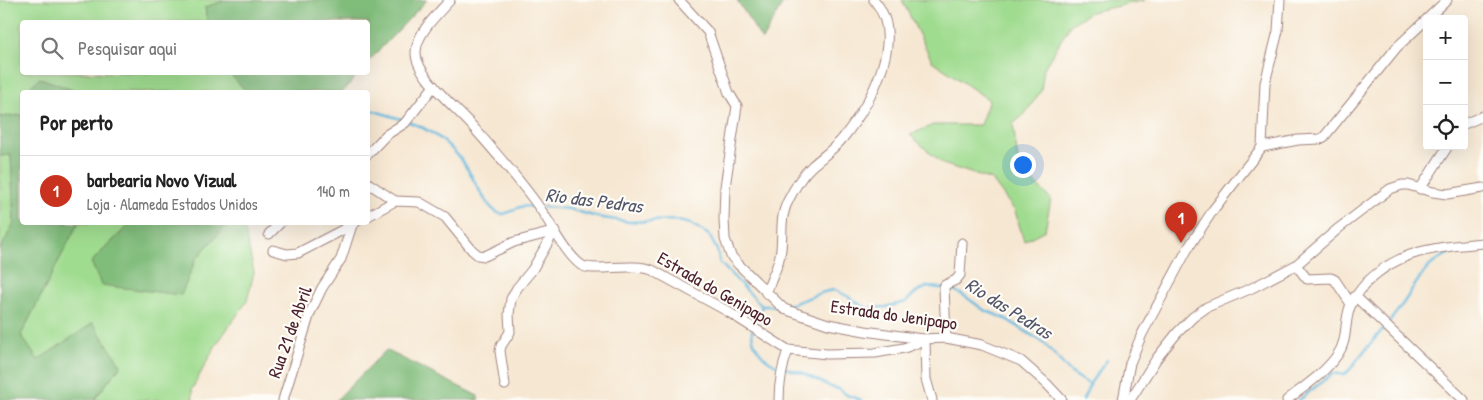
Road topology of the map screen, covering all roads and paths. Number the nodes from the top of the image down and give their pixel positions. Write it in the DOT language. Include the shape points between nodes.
graph roads {
  1 [pos="450,0"];
  2 [pos="679,0"];
  3 [pos="874,0"];
  4 [pos="1280,0"];
  5 [pos="1447,0"];
  6 [pos="1431,15"];
  7 [pos="1423,23"];
  8 [pos="434,86"];
  9 [pos="1483,116"];
  10 [pos="1468,122"];
  11 [pos="1262,147"];
  12 [pos="1445,150"];
  13 [pos="370,152"];
  14 [pos="370,183"];
  15 [pos="1483,188"];
  16 [pos="1420,189"];
  17 [pos="395,201"];
  18 [pos="370,215"];
  19 [pos="278,225"];
  20 [pos="352,225"];
  21 [pos="354,225"];
  22 [pos="555,232"];
  23 [pos="269,234"];
  24 [pos="962,243"];
  25 [pos="1483,243"];
  26 [pos="273,250"];
  27 [pos="1296,265"];
  28 [pos="766,292"];
  29 [pos="1353,300"];
  30 [pos="946,338"];
  31 [pos="924,339"];
  32 [pos="788,350"];
  33 [pos="506,385"];
  34 [pos="283,400"];
  35 [pos="779,400"];
  36 [pos="932,400"];
  37 [pos="1062,400"];
  38 [pos="1123,400"];
  39 [pos="1130,400"];
  40 [pos="1288,400"];
  41 [pos="1464,400"];
  1 -- 8 [label="street, Estrada do Genipapo" via="424,31 416,53 426,77"];
  2 -- 28 [label="street, Estrada do Jenipapo" via="708,32 729,94 737,106 724,187 725,239 731,256"];
  3 -- 28 [label="street" via="886,20 882,71 842,139 801,178 788,200 781,228 781,249"];
  4 -- 11 [label="street" via="1278,31 1265,83"];
  5 -- 6 [label="street"];
  7 -- 11 [label="street" via="1394,51 1322,138"];
  8 -- 13 [label="street" via="405,123"];
  8 -- 22 [label="street, Estrada do Genipapo" via="465,116 499,157"];
  9 -- 10 [label="street"];
  11 -- 38 [label="street" via="1213,210 1187,250 1130,362"];
  12 -- 16 [label="street"];
  14 -- 17 [label="street"];
  15 -- 16 [label="street" via="1447,194"];
  16 -- 27 [label="street" via="1402,185 1390,189"];
  17 -- 18 [label="street"];
  17 -- 22 [label="street" via="420,202 433,209 445,217 478,255 492,254 514,242"];
  19 -- 23 [label="street"];
  20 -- 26 [label="street" via="298,253"];
  21 -- 34 [label="street, Rua 21 de Abril" via="340,259 310,312"];
  22 -- 32 [label="street, Estrada do Genipapo" via="582,266 593,269 643,266 727,311"];
  22 -- 33 [label="street" via="511,299 510,332 500,351"];
  24 -- 30 [label="street" via="960,275 944,285"];
  25 -- 29 [label="street" via="1408,254 1374,276"];
  27 -- 29 [label="street" via="1307,279 1335,280"];
  27 -- 39 [label="street" via="1207,307 1193,318 1157,358"];
  28 -- 31 [label="street, Estrada do Jenipapo" via="784,309 828,324"];
  29 -- 40 [label="street" via="1339,353 1329,366"];
  29 -- 41 [label="street"];
  30 -- 31 [label="street, Estrada do Jenipapo"];
  30 -- 37 [label="street, Estrada do Jenipapo" via="982,345 1015,358"];
  31 -- 32 [label="street, Estrada do Genipapo" via="904,348 875,353 827,354"];
  31 -- 36 [label="street" via="926,380"];
  32 -- 35 [label="street" via="778,386"];
}
